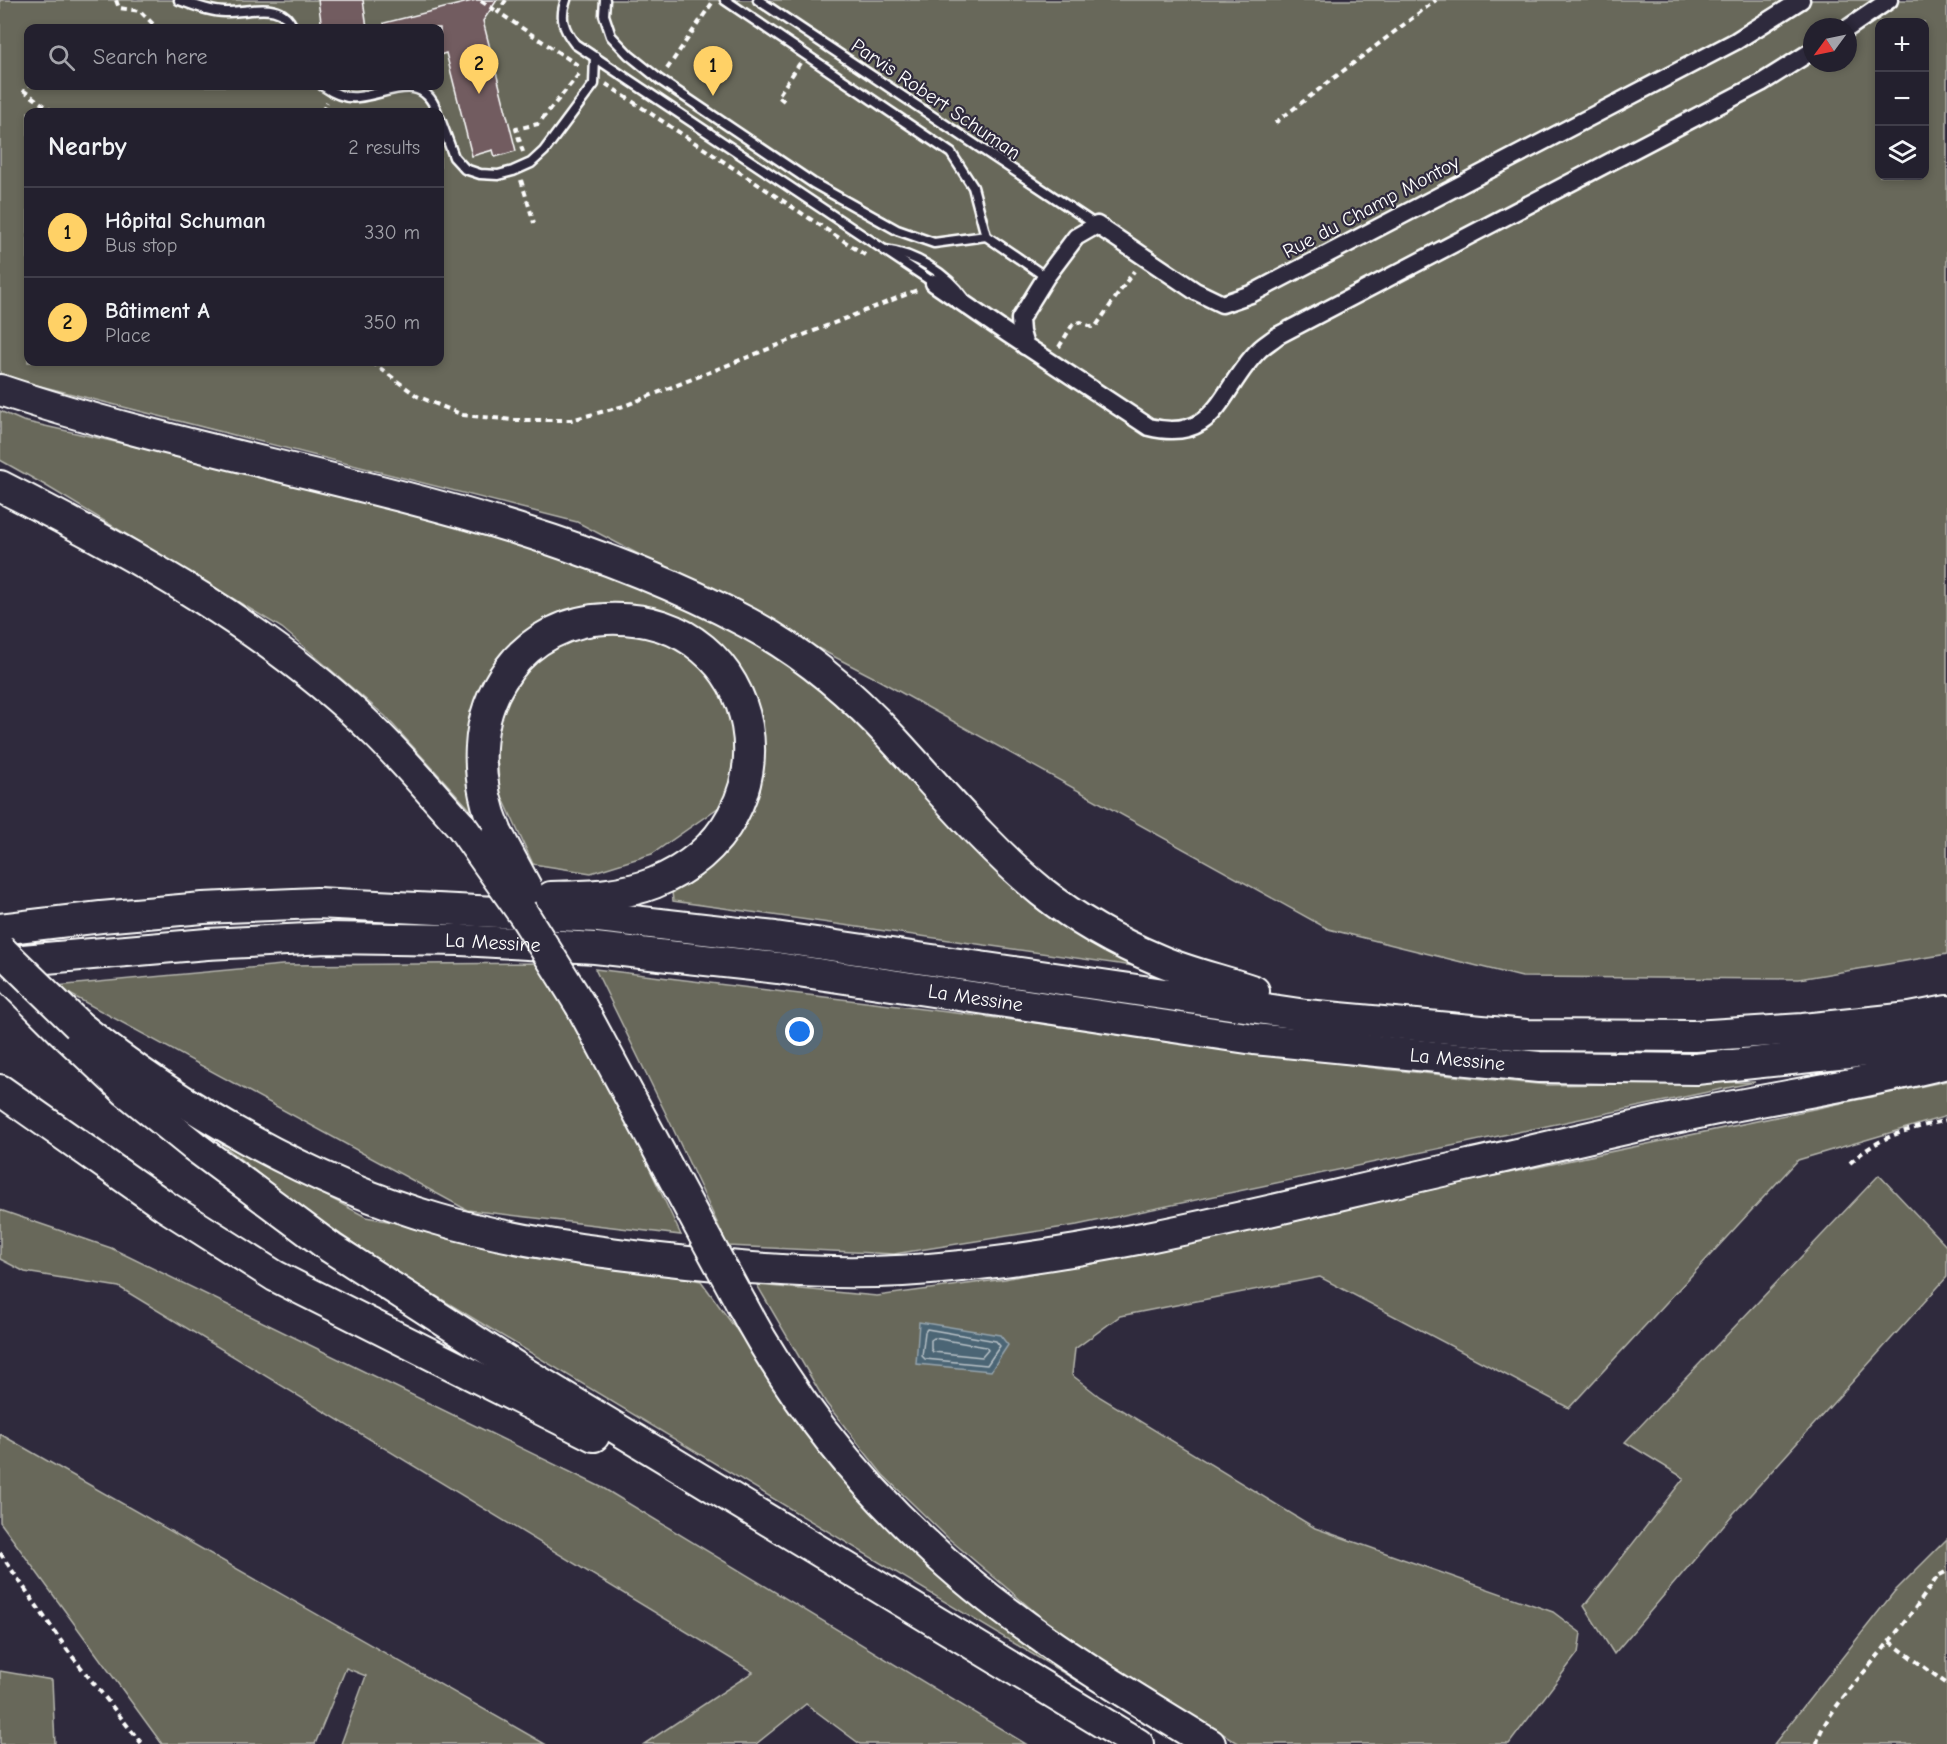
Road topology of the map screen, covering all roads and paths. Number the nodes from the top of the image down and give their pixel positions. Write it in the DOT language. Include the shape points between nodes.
graph roads {
  1 [pos="116,0"];
  2 [pos="179,0"];
  3 [pos="566,0"];
  4 [pos="605,0"];
  5 [pos="714,0"];
  6 [pos="725,0"];
  7 [pos="758,0"];
  8 [pos="1436,0"];
  9 [pos="1801,0"];
  10 [pos="1889,0"];
  11 [pos="481,1"];
  12 [pos="498,12"];
  13 [pos="1857,22"];
  14 [pos="153,24"];
  15 [pos="292,24"];
  16 [pos="806,54"];
  17 [pos="595,57"];
  18 [pos="1803,57"];
  19 [pos="660,80"];
  20 [pos="23,90"];
  21 [pos="329,90"];
  22 [pos="392,90"];
  23 [pos="420,90"];
  24 [pos="651,95"];
  25 [pos="784,101"];
  26 [pos="47,108"];
  27 [pos="436,108"];
  28 [pos="642,108"];
  29 [pos="1275,123"];
  30 [pos="444,130"];
  31 [pos="1097,225"];
  32 [pos="986,236"];
  33 [pos="882,250"];
  34 [pos="1144,257"];
  35 [pos="1046,277"];
  36 [pos="934,283"];
  37 [pos="971,308"];
  38 [pos="1025,346"];
  39 [pos="1050,362"];
  40 [pos="377,366"];
  41 [pos="0,390"];
  42 [pos="0,486"];
  43 [pos="317,903"];
  44 [pos="0,928"];
  45 [pos="0,949"];
  46 [pos="0,962"];
  47 [pos="0,969"];
  48 [pos="589,1007"];
  49 [pos="1947,1011"];
  50 [pos="1306,1015"];
  51 [pos="69,1027"];
  52 [pos="1947,1040"];
  53 [pos="1947,1063"];
  54 [pos="0,1090"];
  55 [pos="1947,1120"];
  56 [pos="1850,1163"];
  57 [pos="712,1486"];
  58 [pos="0,1553"];
  59 [pos="1947,1571"];
  60 [pos="1890,1641"];
  61 [pos="1947,1684"];
  62 [pos="142,1744"];
  63 [pos="1138,1744"];
  64 [pos="1210,1744"];
  65 [pos="1816,1744"];
  1 -- 14 [label="path" via="119,8 140,12"];
  2 -- 15 [label="lane" via="226,12 274,5 290,16"];
  3 -- 17 [label="lane" via="562,23 567,34 575,45"];
  4 -- 19 [label="lane" via="604,15 611,36"];
  5 -- 19 [label="path"];
  6 -- 16 [label="lane"];
  7 -- 31 [label="lane, Parvis Robert Schuman"];
  8 -- 29 [label="path"];
  9 -- 34 [label="street, Rue du Champ Montoy" via="1736,41 1251,294 1222,304"];
  10 -- 13 [label="street"];
  11 -- 12 [label="path"];
  16 -- 25 [label="path" via="777,96"];
  16 -- 32 [label="lane" via="951,153 973,187"];
  17 -- 24 [label="lane"];
  17 -- 30 [label="lane" via="594,84 531,163 498,175 465,170 454,157"];
  18 -- 39 [label="street" via="1761,83 1277,336 1258,351 1208,419 1194,427 1166,431 1149,427"];
  19 -- 32 [label="lane" via="813,183 897,230 934,243"];
  20 -- 26 [label="path"];
  21 -- 22 [label="lane" via="356,98"];
  23 -- 27 [label="lane"];
  24 -- 28 [label="path"];
  24 -- 33 [label="lane"];
  31 -- 34 [label="street, Rue du Champ Montoy"];
  31 -- 35 [label="street" via="1076,237"];
  32 -- 35 [label="lane"];
  33 -- 36 [label="lane"];
  33 -- 37 [label="lane" via="902,252 934,270 956,286"];
  34 -- 39 [label="path" via="1096,326 1073,324"];
  35 -- 38 [label="street" via="1020,319"];
  36 -- 37 [label="street"];
  36 -- 40 [label="path" via="624,406 571,420 513,420 463,414 417,396"];
  37 -- 38 [label="street"];
  38 -- 39 [label="street"];
  41 -- 50 [label="highway" via="125,428 475,515 582,550 671,585 752,625 848,694 891,736 970,826 1045,894 1119,942 1160,961 1251,990"];
  42 -- 48 [label="highway, bridge" via="207,600 328,690 378,735 462,827"];
  43 -- 44 [label="highway, La Messine" via="192,909"];
  43 -- 48 [label="highway, bridge" via="584,896 633,890 678,871 716,840 729,823 745,787 750,764 743,711 730,680 698,644 657,624 639,619 598,619 561,629 529,647 501,679 483,727 481,780 496,832 509,858"];
  43 -- 50 [label="highway, La Messine" via="598,917 704,928"];
  45 -- 51 [label="highway, bridge"];
  46 -- 52 [label="highway, La Messine" via="327,938 595,948 778,968 1254,1039 1539,1067 1696,1069"];
  47 -- 51 [label="highway"];
  48 -- 64 [label="highway, bridge" via="704,1235 781,1373 878,1497 959,1574 1056,1646"];
  49 -- 50 [label="highway, La Messine" via="1803,1029 1694,1036 1526,1035"];
  51 -- 53 [label="highway" via="214,1119 289,1160 434,1219 578,1249 727,1266 838,1273 948,1268 1117,1243 1697,1114"];
  51 -- 57 [label="highway" via="126,1091 332,1248 525,1373"];
  54 -- 57 [label="highway" via="165,1206 275,1276 652,1468"];
  55 -- 56 [label="path" via="1892,1135 1864,1150"];
  57 -- 63 [label="highway"];
  58 -- 62 [label="path" via="68,1651"];
  59 -- 60 [label="path" via="1938,1576"];
  60 -- 61 [label="path"];
  60 -- 65 [label="path" via="1827,1720"];
}
